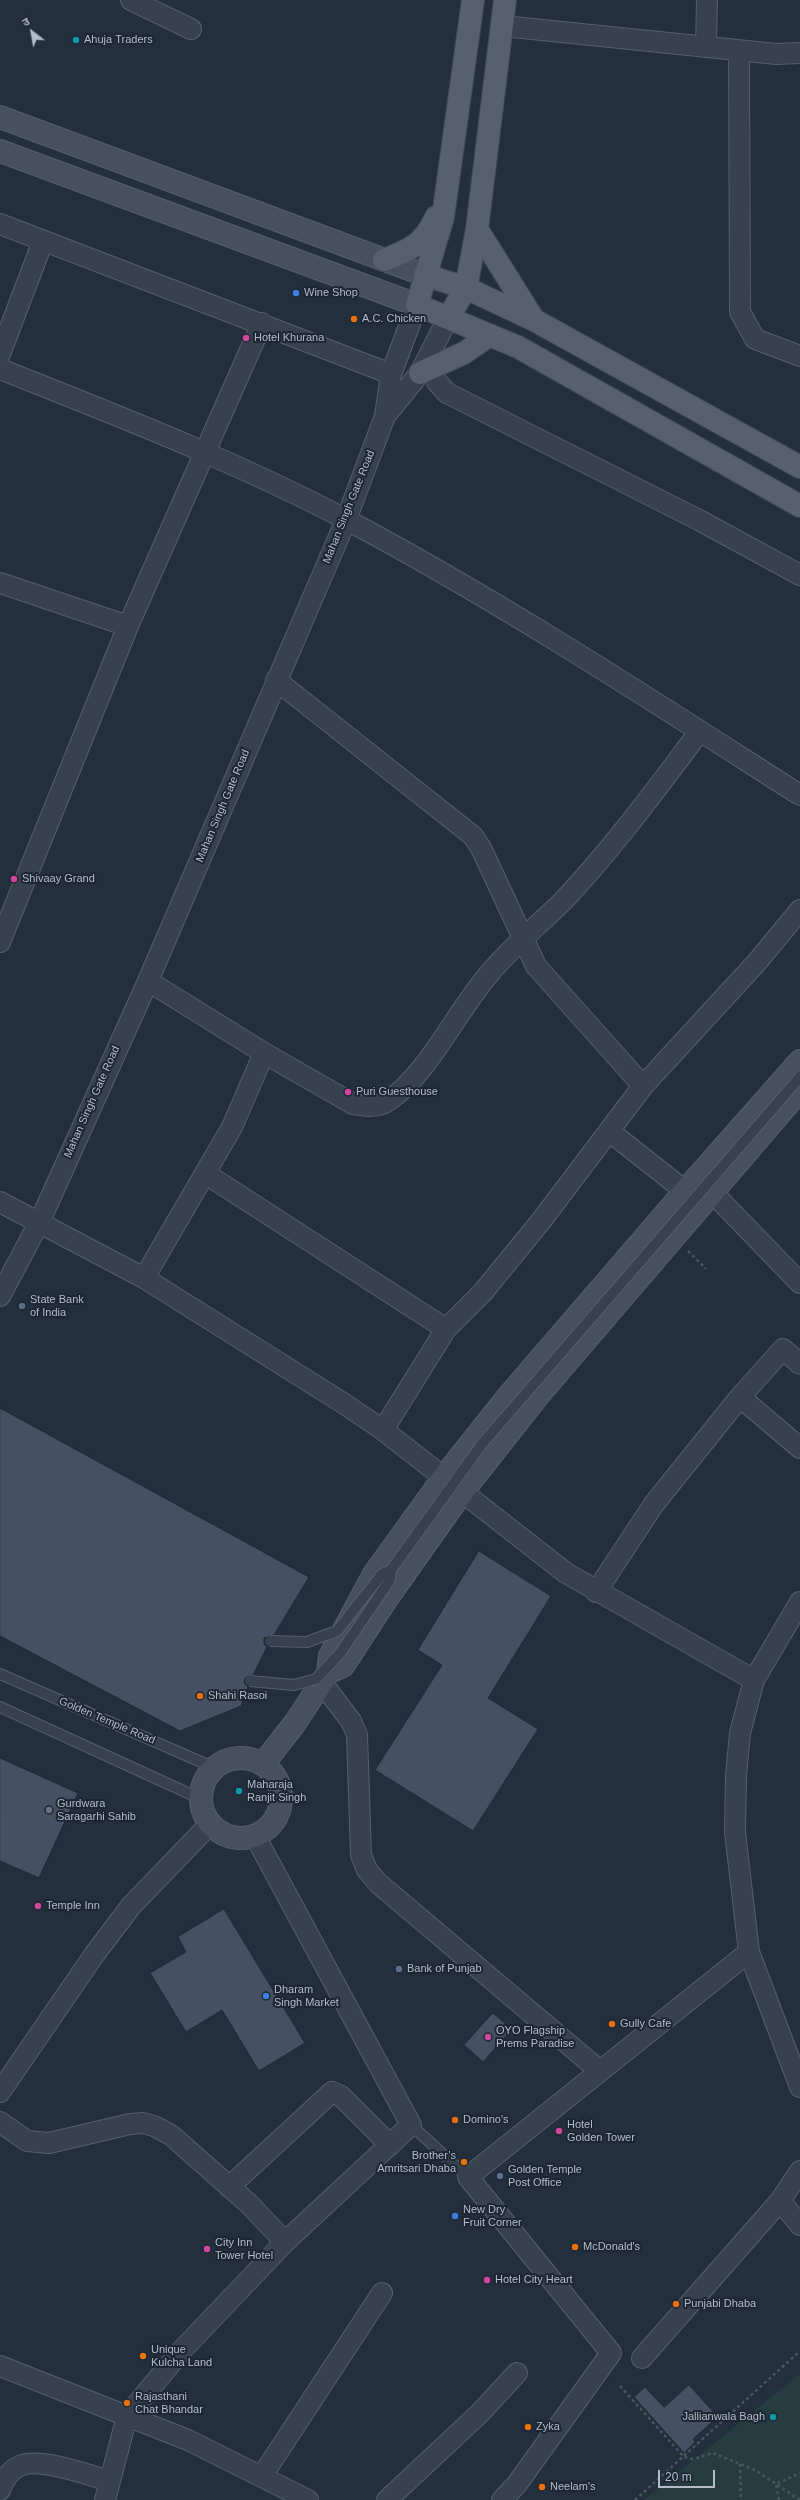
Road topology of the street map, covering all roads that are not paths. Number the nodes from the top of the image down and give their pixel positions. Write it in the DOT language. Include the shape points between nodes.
graph roads {
  1 [pos="131,0"];
  2 [pos="473,0"];
  3 [pos="506,0"];
  4 [pos="707,0"];
  5 [pos="503,26"];
  6 [pos="191,28"];
  7 [pos="706,47"];
  8 [pos="739,50"];
  9 [pos="800,53"];
  10 [pos="0,117"];
  11 [pos="0,151"];
  12 [pos="447,190"];
  13 [pos="0,224"];
  14 [pos="477,229"];
  15 [pos="44,241"];
  16 [pos="384,260"];
  17 [pos="425,275"];
  18 [pos="466,288"];
  19 [pos="417,305"];
  20 [pos="448,318"];
  21 [pos="534,320"];
  22 [pos="262,323"];
  23 [pos="490,335"];
  24 [pos="0,354"];
  25 [pos="800,356"];
  26 [pos="0,369"];
  27 [pos="426,371"];
  28 [pos="391,374"];
  29 [pos="385,416"];
  30 [pos="205,450"];
  31 [pos="800,466"];
  32 [pos="800,506"];
  33 [pos="346,520"];
  34 [pos="800,575"];
  35 [pos="0,584"];
  36 [pos="128,626"];
  37 [pos="276,680"];
  38 [pos="700,731"];
  39 [pos="800,795"];
  40 [pos="800,910"];
  41 [pos="522,939"];
  42 [pos="0,942"];
  43 [pos="148,981"];
  44 [pos="264,1053"];
  45 [pos="800,1061"];
  46 [pos="800,1077"];
  47 [pos="643,1086"];
  48 [pos="800,1090"];
  49 [pos="609,1131"];
  50 [pos="206,1174"];
  51 [pos="685,1190"];
  52 [pos="712,1192"];
  53 [pos="0,1202"];
  54 [pos="40,1221"];
  55 [pos="144,1278"];
  56 [pos="800,1283"];
  57 [pos="0,1296"];
  58 [pos="446,1329"];
  59 [pos="800,1364"];
  60 [pos="740,1397"];
  61 [pos="383,1430"];
  62 [pos="800,1448"];
  63 [pos="444,1477"];
  64 [pos="463,1491"];
  65 [pos="391,1570"];
  66 [pos="596,1592"];
  67 [pos="800,1602"];
  68 [pos="270,1641"];
  69 [pos="0,1674"];
  70 [pos="325,1678"];
  71 [pos="754,1680"];
  72 [pos="250,1681"];
  73 [pos="0,1707"];
  74 [pos="263,1764"];
  75 [pos="215,1768"];
  76 [pos="201,1799"];
  77 [pos="210,1824"];
  78 [pos="255,1836"];
  79 [pos="749,1952"];
  80 [pos="600,2071"];
  81 [pos="800,2087"];
  82 [pos="0,2092"];
  83 [pos="0,2122"];
  84 [pos="411,2125"];
  85 [pos="390,2145"];
  86 [pos="800,2171"];
  87 [pos="468,2177"];
  88 [pos="229,2187"];
  89 [pos="780,2201"];
  90 [pos="800,2225"];
  91 [pos="285,2242"];
  92 [pos="382,2293"];
  93 [pos="642,2358"];
  94 [pos="0,2366"];
  95 [pos="517,2372"];
  96 [pos="127,2416"];
  97 [pos="262,2476"];
  98 [pos="110,2481"];
  99 [pos="0,2490"];
  100 [pos="105,2500"];
  101 [pos="308,2500"];
  102 [pos="387,2500"];
  103 [pos="502,2500"];
  1 -- 6 [label="street"];
  2 -- 12 [label="main road"];
  3 -- 5 [label="main road"];
  4 -- 7 [label="street"];
  5 -- 7 [label="street"];
  5 -- 14 [label="main road"];
  7 -- 8 [label="street"];
  8 -- 9 [label="street" via="776,54"];
  8 -- 25 [label="street" via="740,312 755,339"];
  10 -- 16 [label="street"];
  11 -- 19 [label="street"];
  12 -- 16 [label="main road" via="429,232 411,250"];
  12 -- 17 [label="main road" via="443,217"];
  13 -- 15 [label="street"];
  14 -- 18 [label="main road"];
  14 -- 21 [label="main road"];
  15 -- 22 [label="street"];
  15 -- 24 [label="street"];
  16 -- 17 [label="street"];
  17 -- 18 [label="main road"];
  17 -- 19 [label="main road"];
  18 -- 20 [label="main road"];
  18 -- 21 [label="main road"];
  19 -- 20 [label="main road"];
  19 -- 28 [label="street, Mahan Singh Gate Road"];
  20 -- 23 [label="main road"];
  20 -- 27 [label="street"];
  21 -- 31 [label="main road"];
  22 -- 28 [label="street"];
  22 -- 30 [label="street"];
  23 -- 27 [label="main road" via="464,353"];
  23 -- 32 [label="main road" via="518,347"];
  26 -- 30 [label="street"];
  27 -- 29 [label="street"];
  27 -- 34 [label="street" via="446,393 699,520"];
  28 -- 29 [label="street, Mahan Singh Gate Road"];
  29 -- 33 [label="street, Mahan Singh Gate Road"];
  30 -- 33 [label="street"];
  30 -- 36 [label="street"];
  33 -- 37 [label="street, Mahan Singh Gate Road"];
  33 -- 38 [label="street" via="487,598"];
  35 -- 36 [label="street"];
  36 -- 42 [label="street"];
  37 -- 41 [label="street" via="473,836 481,848"];
  37 -- 43 [label="street, Mahan Singh Gate Road"];
  38 -- 39 [label="street"];
  38 -- 41 [label="street" via="620,837 563,901"];
  40 -- 47 [label="street" via="757,962"];
  41 -- 44 [label="street" via="488,974 405,1088 386,1103 367,1107 353,1104"];
  41 -- 47 [label="street" via="536,966"];
  43 -- 44 [label="street"];
  43 -- 54 [label="street, Mahan Singh Gate Road"];
  44 -- 50 [label="street" via="232,1128"];
  45 -- 51 [label="street"];
  46 -- 65 [label="lane, bridge" via="482,1444"];
  47 -- 49 [label="street"];
  48 -- 52 [label="street"];
  49 -- 51 [label="street"];
  49 -- 58 [label="street" via="488,1286"];
  50 -- 55 [label="street"];
  50 -- 58 [label="street"];
  51 -- 63 [label="street" via="510,1394"];
  52 -- 56 [label="street"];
  52 -- 64 [label="street" via="537,1397"];
  53 -- 54 [label="street"];
  54 -- 55 [label="street"];
  54 -- 57 [label="street, Mahan Singh Gate Road"];
  55 -- 61 [label="street"];
  58 -- 61 [label="street"];
  59 -- 60 [label="street" via="784,1349"];
  60 -- 62 [label="street"];
  60 -- 66 [label="street" via="654,1504"];
  61 -- 63 [label="street"];
  63 -- 64 [label="street"];
  63 -- 70 [label="street" via="374,1574 330,1656"];
  64 -- 66 [label="street" via="525,1542"];
  64 -- 70 [label="street" via="343,1666"];
  65 -- 68 [label="lane, bridge" via="382,1574 337,1631 307,1642"];
  65 -- 72 [label="lane, bridge" via="390,1580 341,1652 316,1679 294,1686"];
  66 -- 71 [label="street"];
  67 -- 71 [label="street"];
  69 -- 75 [label="lane, Golden Temple Road"];
  70 -- 74 [label="street"];
  70 -- 80 [label="street" via="351,1720 357,1736 361,1855 367,1870 378,1883"];
  71 -- 79 [label="street" via="740,1734 736,1776 735,1832"];
  73 -- 76 [label="lane"];
  74 -- 75 [label="street" via="239,1758 226,1761"];
  74 -- 78 [label="street" via="273,1772 282,1796 275,1820 266,1830"];
  75 -- 76 [label="street" via="204,1782"];
  76 -- 77 [label="street" via="203,1812"];
  77 -- 78 [label="street" via="231,1837"];
  77 -- 82 [label="street" via="132,1906 94,1955"];
  78 -- 84 [label="street"];
  79 -- 80 [label="street"];
  79 -- 81 [label="street"];
  80 -- 87 [label="street"];
  83 -- 88 [label="street" via="27,2141 49,2143 130,2124 143,2123 154,2126 172,2135"];
  84 -- 85 [label="street"];
  84 -- 87 [label="lane"];
  85 -- 88 [label="street" via="341,2096 332,2092"];
  85 -- 91 [label="street"];
  86 -- 89 [label="street"];
  87 -- 103 [label="street" via="611,2353 518,2484"];
  88 -- 91 [label="street"];
  89 -- 90 [label="street"];
  89 -- 93 [label="street"];
  91 -- 96 [label="street" via="182,2350"];
  92 -- 97 [label="street"];
  94 -- 96 [label="street"];
  95 -- 102 [label="street" via="480,2413"];
  96 -- 97 [label="street" via="188,2440"];
  96 -- 98 [label="street"];
  97 -- 101 [label="street"];
  98 -- 99 [label="street" via="38,2463 21,2465 8,2474"];
  98 -- 100 [label="street"];
}
